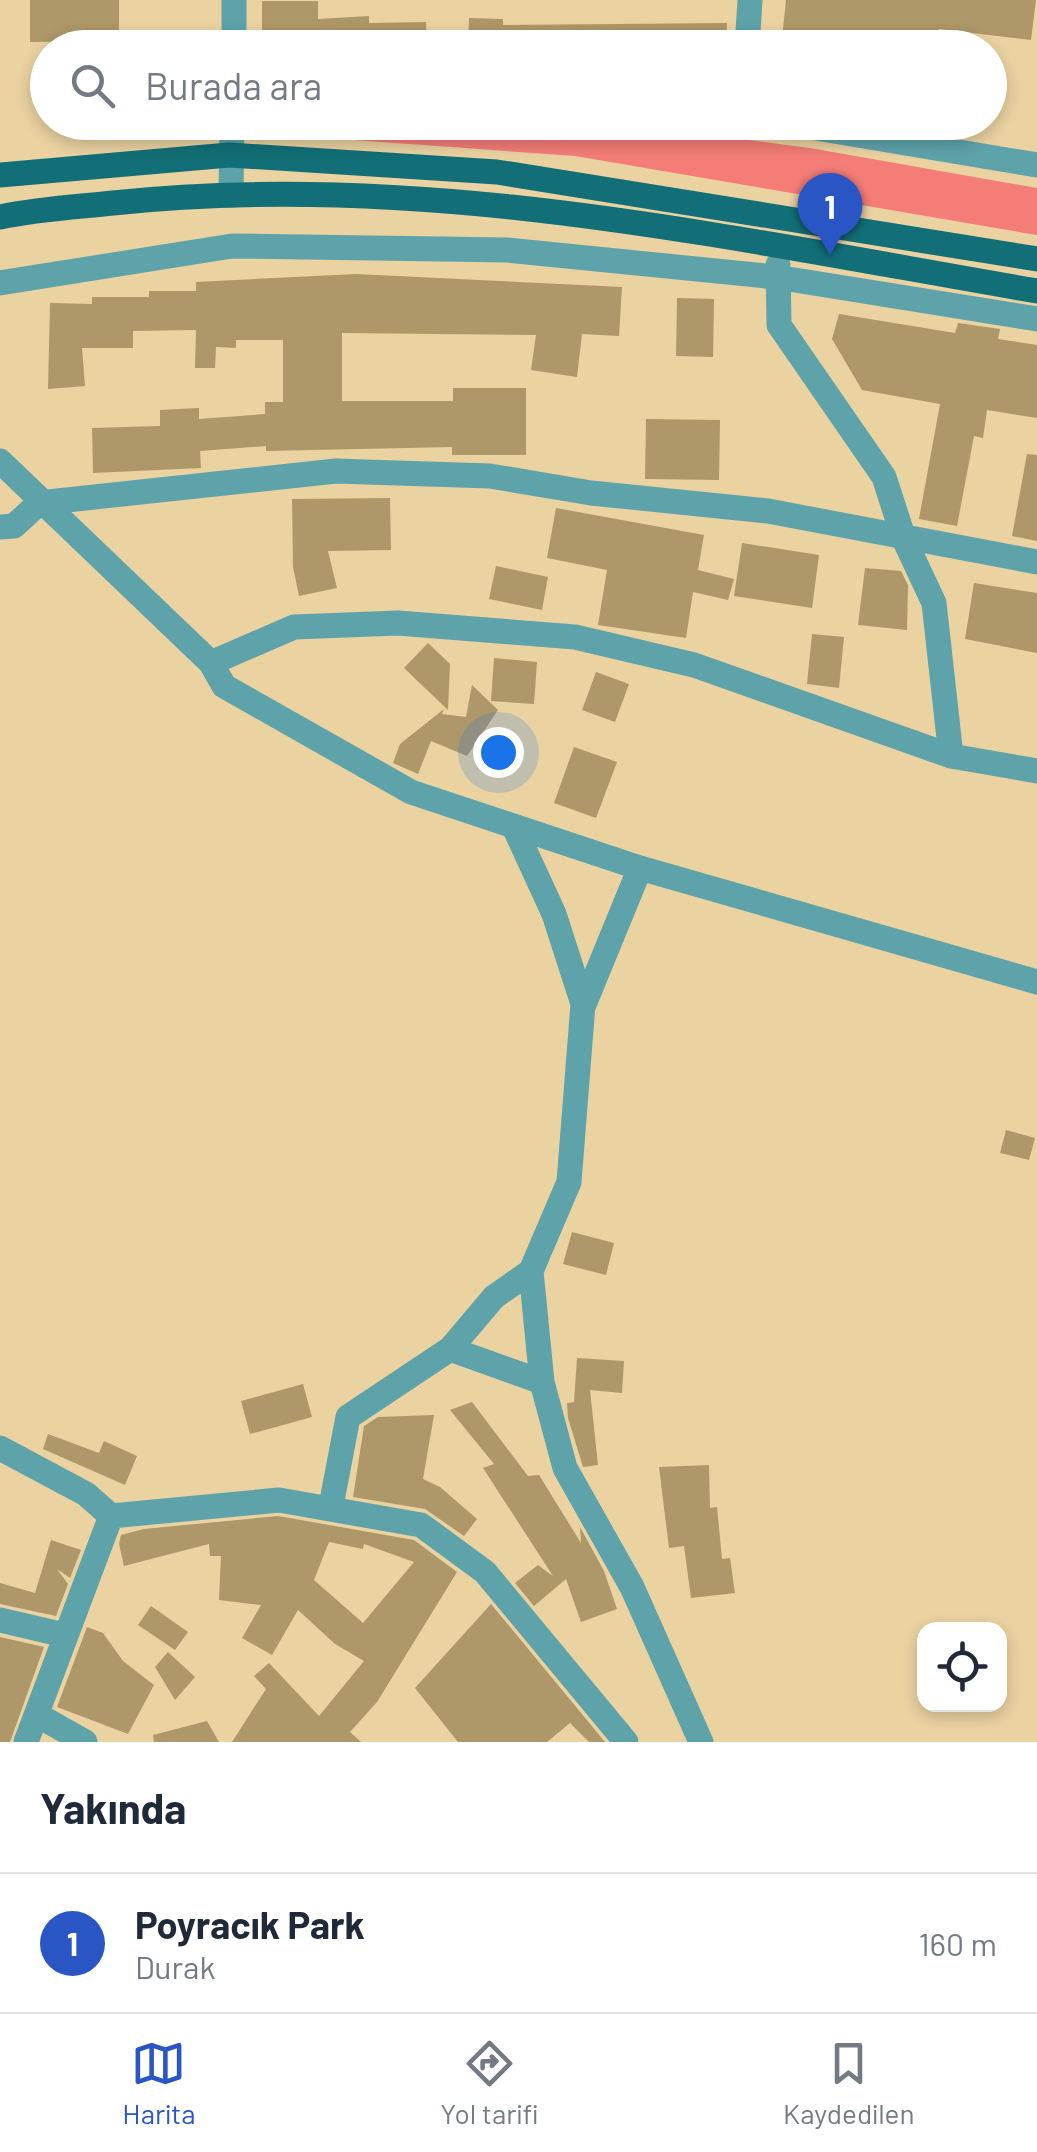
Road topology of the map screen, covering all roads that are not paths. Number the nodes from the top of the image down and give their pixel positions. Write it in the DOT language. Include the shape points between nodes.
graph roads {
  1 [pos="234,0"];
  2 [pos="750,0"];
  3 [pos="234,30"];
  4 [pos="748,30"];
  5 [pos="230,140"];
  6 [pos="885,140"];
  7 [pos="229,155"];
  8 [pos="1037,166"];
  9 [pos="0,175"];
  10 [pos="230,195"];
  11 [pos="0,217"];
  12 [pos="784,217"];
  13 [pos="782,246"];
  14 [pos="1037,259"];
  15 [pos="776,277"];
  16 [pos="0,284"];
  17 [pos="1037,291"];
  18 [pos="1037,318"];
  19 [pos="0,462"];
  20 [pos="39,503"];
  21 [pos="0,526"];
  22 [pos="904,539"];
  23 [pos="1037,562"];
  24 [pos="211,663"];
  25 [pos="951,756"];
  26 [pos="1037,771"];
  27 [pos="514,827"];
  28 [pos="640,868"];
  29 [pos="1037,982"];
  30 [pos="583,1008"];
  31 [pos="531,1270"];
  32 [pos="450,1349"];
  33 [pos="542,1382"];
  34 [pos="0,1448"];
  35 [pos="331,1506"];
  36 [pos="111,1516"];
  37 [pos="0,1620"];
  38 [pos="64,1636"];
  39 [pos="40,1716"];
  40 [pos="26,1742"];
  41 [pos="85,1742"];
  42 [pos="626,1742"];
  43 [pos="701,1742"];
  1 -- 3 [label="street"];
  2 -- 4 [label="street"];
  5 -- 7 [label="street"];
  6 -- 8 [label="street"];
  7 -- 9 [label="main road"];
  7 -- 10 [label="street"];
  7 -- 12 [label="main road" via="497,172"];
  10 -- 11 [label="main road"];
  10 -- 13 [label="main road" via="475,202"];
  12 -- 13 [label="street"];
  12 -- 14 [label="main road"];
  13 -- 15 [label="street"];
  13 -- 17 [label="main road"];
  15 -- 16 [label="street" via="507,250 232,246"];
  15 -- 18 [label="street"];
  15 -- 22 [label="street" via="779,325 884,476"];
  19 -- 20 [label="street"];
  20 -- 21 [label="street" via="14,526"];
  20 -- 22 [label="street" via="336,471 490,476 768,511"];
  20 -- 24 [label="street"];
  22 -- 23 [label="street"];
  22 -- 25 [label="street" via="934,603"];
  24 -- 25 [label="street" via="294,627 398,623 575,637 694,665"];
  24 -- 27 [label="street" via="224,686 410,792"];
  25 -- 26 [label="street"];
  27 -- 28 [label="street"];
  27 -- 30 [label="street" via="554,914"];
  28 -- 29 [label="street"];
  28 -- 30 [label="street"];
  30 -- 31 [label="street" via="570,1182"];
  31 -- 32 [label="street" via="494,1297"];
  31 -- 33 [label="street"];
  32 -- 33 [label="street"];
  32 -- 35 [label="street" via="348,1417"];
  33 -- 43 [label="street" via="565,1468 648,1619"];
  34 -- 36 [label="street" via="86,1494"];
  35 -- 36 [label="street" via="279,1500"];
  35 -- 42 [label="street" via="421,1525 455,1547 485,1572"];
  36 -- 38 [label="street"];
  37 -- 38 [label="street"];
  38 -- 39 [label="street"];
  39 -- 40 [label="street"];
  39 -- 41 [label="street"];
}
